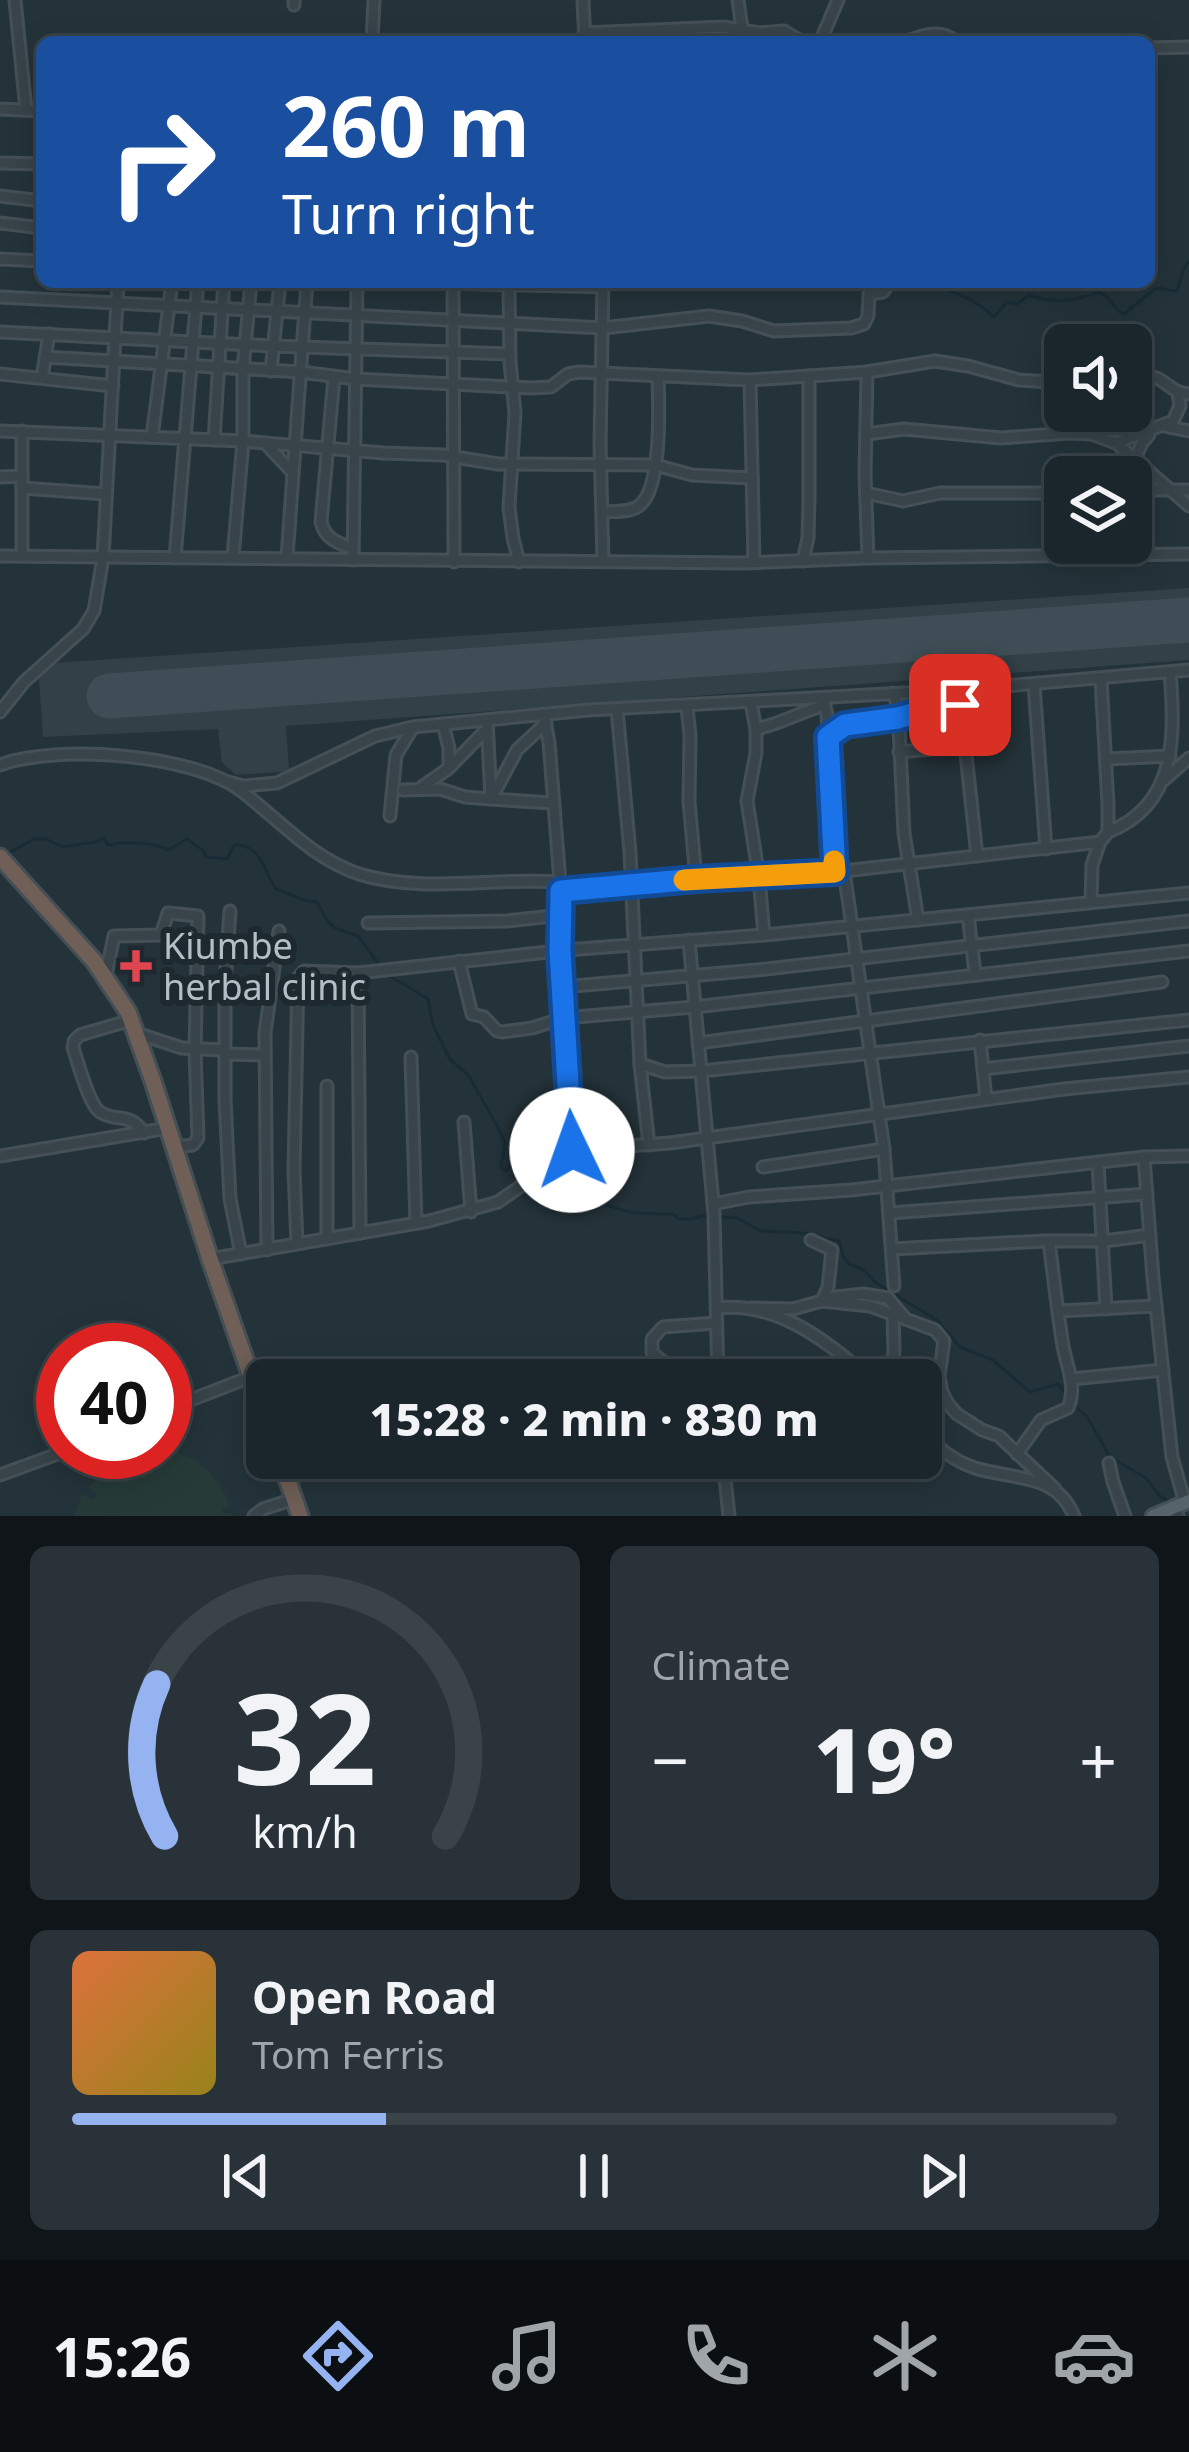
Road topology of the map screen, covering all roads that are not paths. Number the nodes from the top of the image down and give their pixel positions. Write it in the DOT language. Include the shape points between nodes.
graph roads {
  1 [pos="15,0"];
  2 [pos="374,0"];
  3 [pos="583,0"];
  4 [pos="738,0"];
  5 [pos="838,0"];
  6 [pos="741,29"];
  7 [pos="371,36"];
  8 [pos="584,36"];
  9 [pos="606,36"];
  10 [pos="743,36"];
  11 [pos="794,36"];
  12 [pos="823,36"];
  13 [pos="1189,47"];
  14 [pos="1155,48"];
  15 [pos="0,109"];
  16 [pos="26,110"];
  17 [pos="36,111"];
  18 [pos="0,164"];
  19 [pos="36,164"];
  20 [pos="0,196"];
  21 [pos="36,200"];
  22 [pos="1,222"];
  23 [pos="36,226"];
  24 [pos="0,259"];
  25 [pos="36,261"];
  26 [pos="118,288"];
  27 [pos="171,288"];
  28 [pos="198,288"];
  29 [pos="224,288"];
  30 [pos="250,288"];
  31 [pos="279,288"];
  32 [pos="307,288"];
  33 [pos="357,288"];
  34 [pos="453,288"];
  35 [pos="509,288"];
  36 [pos="603,288"];
  37 [pos="886,288"];
  38 [pos="0,297"];
  39 [pos="117,304"];
  40 [pos="169,306"];
  41 [pos="196,308"];
  42 [pos="222,308"];
  43 [pos="248,310"];
  44 [pos="277,312"];
  45 [pos="305,314"];
  46 [pos="357,316"];
  47 [pos="453,322"];
  48 [pos="511,324"];
  49 [pos="603,328"];
  50 [pos="0,332"];
  51 [pos="49,334"];
  52 [pos="115,339"];
  53 [pos="164,341"];
  54 [pos="194,342"];
  55 [pos="219,342"];
  56 [pos="246,344"];
  57 [pos="272,346"];
  58 [pos="303,347"];
  59 [pos="356,349"];
  60 [pos="454,352"];
  61 [pos="510,354"];
  62 [pos="45,357"];
  63 [pos="114,361"];
  64 [pos="161,364"];
  65 [pos="192,366"];
  66 [pos="218,368"];
  67 [pos="243,369"];
  68 [pos="271,371"];
  69 [pos="302,372"];
  70 [pos="867,372"];
  71 [pos="0,374"];
  72 [pos="601,375"];
  73 [pos="808,376"];
  74 [pos="334,377"];
  75 [pos="658,377"];
  76 [pos="1152,377"];
  77 [pos="42,378"];
  78 [pos="356,379"];
  79 [pos="750,380"];
  80 [pos="1044,382"];
  81 [pos="455,383"];
  82 [pos="113,386"];
  83 [pos="514,387"];
  84 [pos="1183,393"];
  85 [pos="1161,428"];
  86 [pos="0,431"];
  87 [pos="22,431"];
  88 [pos="1189,431"];
  89 [pos="867,434"];
  90 [pos="109,435"];
  91 [pos="152,437"];
  92 [pos="186,439"];
  93 [pos="214,440"];
  94 [pos="242,441"];
  95 [pos="265,443"];
  96 [pos="1116,443"];
  97 [pos="295,446"];
  98 [pos="327,448"];
  99 [pos="356,451"];
  100 [pos="452,456"];
  101 [pos="1129,456"];
  102 [pos="1131,456"];
  103 [pos="601,464"];
  104 [pos="655,464"];
  105 [pos="514,465"];
  106 [pos="293,473"];
  107 [pos="1152,475"];
  108 [pos="0,478"];
  109 [pos="752,478"];
  110 [pos="22,482"];
  111 [pos="1167,488"];
  112 [pos="1152,489"];
  113 [pos="1189,490"];
  114 [pos="106,494"];
  115 [pos="866,494"];
  116 [pos="1044,494"];
  117 [pos="1189,506"];
  118 [pos="603,512"];
  119 [pos="353,554"];
  120 [pos="1152,554"];
  121 [pos="1189,554"];
  122 [pos="1044,555"];
  123 [pos="0,556"];
  124 [pos="22,556"];
  125 [pos="232,557"];
  126 [pos="287,557"];
  127 [pos="103,558"];
  128 [pos="175,558"];
  129 [pos="868,558"];
  130 [pos="603,561"];
  131 [pos="803,561"];
  132 [pos="454,562"];
  133 [pos="520,562"];
  134 [pos="754,562"];
  135 [pos="1189,670"];
  136 [pos="1170,672"];
  137 [pos="1101,679"];
  138 [pos="1034,685"];
  139 [pos="893,693"];
  140 [pos="960,695"];
  141 [pos="824,702"];
  142 [pos="751,703"];
  143 [pos="687,707"];
  144 [pos="616,709"];
  145 [pos="0,712"];
  146 [pos="898,718"];
  147 [pos="545,719"];
  148 [pos="442,724"];
  149 [pos="487,724"];
  150 [pos="413,727"];
  151 [pos="756,729"];
  152 [pos="828,737"];
  153 [pos="964,746"];
  154 [pos="899,752"];
  155 [pos="1170,756"];
  156 [pos="1189,758"];
  157 [pos="1107,759"];
  158 [pos="0,765"];
  159 [pos="449,769"];
  160 [pos="1164,779"];
  161 [pos="228,782"];
  162 [pos="417,789"];
  163 [pos="404,790"];
  164 [pos="491,799"];
  165 [pos="552,803"];
  166 [pos="390,816"];
  167 [pos="1108,832"];
  168 [pos="1100,842"];
  169 [pos="1046,849"];
  170 [pos="977,856"];
  171 [pos="5,862"];
  172 [pos="907,863"];
  173 [pos="840,872"];
  174 [pos="759,878"];
  175 [pos="696,879"];
  176 [pos="560,887"];
  177 [pos="632,887"];
  178 [pos="1189,892"];
  179 [pos="1091,902"];
  180 [pos="230,911"];
  181 [pos="561,915"];
  182 [pos="968,915"];
  183 [pos="918,920"];
  184 [pos="1189,921"];
  185 [pos="368,923"];
  186 [pos="851,926"];
  187 [pos="279,931"];
  188 [pos="764,934"];
  189 [pos="689,940"];
  190 [pos="634,944"];
  191 [pos="971,944"];
  192 [pos="560,951"];
  193 [pos="1189,951"];
  194 [pos="856,959"];
  195 [pos="459,961"];
  196 [pos="364,972"];
  197 [pos="975,974"];
  198 [pos="106,975"];
  199 [pos="692,976"];
  200 [pos="636,982"];
  201 [pos="1162,982"];
  202 [pos="860,986"];
  203 [pos="562,987"];
  204 [pos="694,1007"];
  205 [pos="637,1012"];
  206 [pos="564,1018"];
  207 [pos="1189,1020"];
  208 [pos="864,1021"];
  209 [pos="133,1026"];
  210 [pos="980,1040"];
  211 [pos="698,1043"];
  212 [pos="1189,1046"];
  213 [pos="195,1050"];
  214 [pos="224,1052"];
  215 [pos="868,1053"];
  216 [pos="265,1055"];
  217 [pos="411,1057"];
  218 [pos="640,1064"];
  219 [pos="982,1069"];
  220 [pos="701,1071"];
  221 [pos="1189,1077"];
  222 [pos="327,1085"];
  223 [pos="986,1099"];
  224 [pos="878,1114"];
  225 [pos="464,1122"];
  226 [pos="168,1128"];
  227 [pos="143,1132"];
  228 [pos="707,1138"];
  229 [pos="649,1145"];
  230 [pos="175,1147"];
  231 [pos="884,1149"];
  232 [pos="572,1150"];
  233 [pos="0,1156"];
  234 [pos="1189,1156"];
  235 [pos="1144,1157"];
  236 [pos="1098,1163"];
  237 [pos="763,1167"];
  238 [pos="887,1186"];
  239 [pos="1147,1194"];
  240 [pos="1098,1199"];
  241 [pos="713,1209"];
  242 [pos="471,1212"];
  243 [pos="890,1213"];
  244 [pos="416,1223"];
  245 [pos="360,1233"];
  246 [pos="1150,1235"];
  247 [pos="327,1239"];
  248 [pos="811,1240"];
  249 [pos="1049,1240"];
  250 [pos="1104,1241"];
  251 [pos="297,1244"];
  252 [pos="892,1249"];
  253 [pos="267,1250"];
  254 [pos="241,1254"];
  255 [pos="210,1259"];
  256 [pos="894,1286"];
  257 [pos="822,1299"];
  258 [pos="1156,1306"];
  259 [pos="716,1308"];
  260 [pos="752,1308"];
  261 [pos="1106,1309"];
  262 [pos="1059,1311"];
  263 [pos="893,1314"];
  264 [pos="906,1319"];
  265 [pos="716,1323"];
  266 [pos="658,1359"];
  267 [pos="717,1359"];
  268 [pos="848,1359"];
  269 [pos="893,1359"];
  270 [pos="246,1365"];
  271 [pos="1163,1370"];
  272 [pos="246,1379"];
  273 [pos="1071,1379"];
  274 [pos="192,1400"];
  275 [pos="942,1449"];
  276 [pos="1017,1454"];
  277 [pos="36,1462"];
  278 [pos="1109,1463"];
  279 [pos="0,1475"];
  280 [pos="287,1479"];
  281 [pos="725,1479"];
  282 [pos="1055,1489"];
  283 [pos="297,1508"];
  284 [pos="1182,1510"];
  285 [pos="254,1516"];
  286 [pos="729,1516"];
  287 [pos="1074,1516"];
  288 [pos="1125,1516"];
  289 [pos="1153,1516"];
  1 -- 16 [label="street"];
  2 -- 7 [label="street"];
  3 -- 8 [label="street"];
  4 -- 6 [label="street"];
  5 -- 12 [label="street"];
  6 -- 9 [label="street"];
  6 -- 10 [label="street"];
  6 -- 11 [label="street"];
  13 -- 14 [label="street"];
  15 -- 16 [label="street"];
  16 -- 17 [label="street"];
  18 -- 19 [label="street"];
  20 -- 21 [label="street"];
  22 -- 23 [label="street"];
  24 -- 25 [label="street"];
  26 -- 39 [label="street"];
  27 -- 40 [label="street"];
  28 -- 41 [label="street"];
  29 -- 42 [label="street"];
  30 -- 43 [label="street"];
  31 -- 44 [label="street"];
  32 -- 45 [label="street"];
  33 -- 46 [label="street"];
  34 -- 47 [label="street"];
  35 -- 48 [label="street"];
  36 -- 49 [label="street"];
  37 -- 49 [label="street" via="869,294 867,321 851,328 774,331 709,316"];
  38 -- 39 [label="street"];
  39 -- 40 [label="street"];
  39 -- 52 [label="street"];
  40 -- 41 [label="street"];
  40 -- 53 [label="street"];
  41 -- 42 [label="street"];
  41 -- 54 [label="street"];
  42 -- 43 [label="street"];
  42 -- 55 [label="street"];
  43 -- 44 [label="street"];
  43 -- 56 [label="street"];
  44 -- 45 [label="street"];
  44 -- 57 [label="street"];
  45 -- 46 [label="street"];
  45 -- 58 [label="street"];
  46 -- 47 [label="street"];
  46 -- 59 [label="street"];
  47 -- 48 [label="street"];
  47 -- 60 [label="street"];
  48 -- 49 [label="street"];
  48 -- 61 [label="street"];
  49 -- 72 [label="street"];
  50 -- 51 [label="street"];
  51 -- 52 [label="street"];
  51 -- 62 [label="street"];
  52 -- 53 [label="street"];
  52 -- 63 [label="street"];
  53 -- 54 [label="street"];
  53 -- 64 [label="street"];
  54 -- 55 [label="street"];
  54 -- 65 [label="street"];
  55 -- 56 [label="street"];
  55 -- 66 [label="street"];
  56 -- 57 [label="street"];
  56 -- 67 [label="street"];
  57 -- 58 [label="street"];
  57 -- 68 [label="street"];
  58 -- 59 [label="street"];
  58 -- 69 [label="street"];
  59 -- 60 [label="street"];
  59 -- 78 [label="street"];
  60 -- 61 [label="street"];
  60 -- 81 [label="street"];
  61 -- 83 [label="street"];
  62 -- 63 [label="street"];
  62 -- 77 [label="street"];
  63 -- 64 [label="street"];
  63 -- 82 [label="street"];
  64 -- 65 [label="street"];
  64 -- 91 [label="street"];
  65 -- 66 [label="street"];
  65 -- 92 [label="street"];
  66 -- 67 [label="street"];
  66 -- 93 [label="street"];
  67 -- 68 [label="street"];
  67 -- 94 [label="street"];
  68 -- 69 [label="street"];
  69 -- 74 [label="street"];
  69 -- 97 [label="street"];
  70 -- 73 [label="street"];
  70 -- 80 [label="street" via="935,361"];
  70 -- 89 [label="street"];
  71 -- 77 [label="street"];
  72 -- 75 [label="street"];
  72 -- 83 [label="street"];
  72 -- 103 [label="street"];
  73 -- 79 [label="street"];
  73 -- 131 [label="street"];
  74 -- 78 [label="street"];
  74 -- 98 [label="street"];
  75 -- 79 [label="street"];
  75 -- 104 [label="street"];
  76 -- 84 [label="street"];
  77 -- 82 [label="street"];
  78 -- 81 [label="street"];
  78 -- 99 [label="street"];
  79 -- 109 [label="street"];
  81 -- 83 [label="street"];
  81 -- 100 [label="street"];
  82 -- 90 [label="street"];
  83 -- 105 [label="street"];
  84 -- 85 [label="street" via="1179,413"];
  85 -- 88 [label="street"];
  85 -- 96 [label="street"];
  85 -- 102 [label="street"];
  86 -- 87 [label="street"];
  87 -- 90 [label="street"];
  87 -- 110 [label="street"];
  89 -- 96 [label="street" via="1069,433"];
  89 -- 115 [label="street"];
  90 -- 91 [label="street"];
  90 -- 114 [label="street"];
  91 -- 92 [label="street"];
  92 -- 93 [label="street"];
  92 -- 128 [label="street"];
  93 -- 94 [label="street"];
  94 -- 95 [label="street"];
  94 -- 125 [label="street"];
  95 -- 97 [label="street"];
  95 -- 106 [label="street"];
  96 -- 101 [label="street"];
  97 -- 98 [label="street"];
  97 -- 106 [label="street"];
  98 -- 99 [label="street"];
  98 -- 119 [label="street" via="322,527"];
  99 -- 100 [label="street"];
  99 -- 119 [label="street"];
  100 -- 105 [label="street"];
  100 -- 132 [label="street"];
  103 -- 104 [label="street"];
  103 -- 105 [label="street"];
  103 -- 118 [label="street"];
  104 -- 109 [label="street"];
  104 -- 118 [label="street" via="640,506"];
  105 -- 133 [label="street" via="509,507"];
  106 -- 126 [label="street"];
  107 -- 111 [label="street"];
  108 -- 110 [label="street"];
  109 -- 134 [label="street"];
  110 -- 114 [label="street"];
  110 -- 124 [label="street"];
  111 -- 112 [label="street"];
  111 -- 113 [label="street"];
  111 -- 117 [label="street"];
  114 -- 127 [label="street"];
  115 -- 116 [label="street" via="903,501"];
  115 -- 129 [label="street"];
  118 -- 130 [label="street"];
  119 -- 126 [label="street"];
  119 -- 132 [label="street"];
  120 -- 121 [label="street"];
  122 -- 129 [label="street"];
  123 -- 124 [label="street"];
  124 -- 127 [label="street"];
  125 -- 126 [label="street"];
  125 -- 128 [label="street"];
  127 -- 128 [label="street"];
  127 -- 145 [label="street" via="88,624"];
  129 -- 131 [label="street"];
  130 -- 133 [label="street"];
  130 -- 134 [label="street"];
  131 -- 134 [label="street"];
  132 -- 133 [label="street"];
  135 -- 136 [label="street"];
  136 -- 137 [label="street"];
  136 -- 155 [label="street" via="1179,713"];
  137 -- 138 [label="street"];
  137 -- 157 [label="street"];
  138 -- 140 [label="street"];
  138 -- 169 [label="street"];
  139 -- 140 [label="street"];
  139 -- 141 [label="street"];
  139 -- 146 [label="street"];
  140 -- 146 [label="street"];
  140 -- 153 [label="street"];
  141 -- 142 [label="street"];
  141 -- 151 [label="street"];
  141 -- 152 [label="street"];
  142 -- 143 [label="street"];
  142 -- 151 [label="street"];
  143 -- 144 [label="street"];
  143 -- 175 [label="street"];
  144 -- 147 [label="street"];
  144 -- 177 [label="street"];
  146 -- 152 [label="street" via="845,725"];
  146 -- 154 [label="street"];
  147 -- 149 [label="street"];
  147 -- 164 [label="street"];
  147 -- 165 [label="street"];
  148 -- 149 [label="street"];
  148 -- 150 [label="street"];
  148 -- 159 [label="street"];
  149 -- 159 [label="street"];
  149 -- 164 [label="street"];
  150 -- 161 [label="street" via="375,736 278,783"];
  150 -- 166 [label="street" via="396,755"];
  151 -- 174 [label="street" via="747,802"];
  152 -- 173 [label="street"];
  153 -- 154 [label="street"];
  153 -- 170 [label="street"];
  154 -- 172 [label="street"];
  155 -- 157 [label="street"];
  155 -- 160 [label="street"];
  156 -- 160 [label="street"];
  157 -- 167 [label="street"];
  158 -- 161 [label="street" via="125,755"];
  159 -- 162 [label="street"];
  160 -- 167 [label="street" via="1136,817"];
  161 -- 176 [label="street" via="325,859 356,873"];
  162 -- 163 [label="street"];
  162 -- 164 [label="street"];
  164 -- 165 [label="street"];
  165 -- 176 [label="street"];
  167 -- 168 [label="street"];
  168 -- 169 [label="street"];
  168 -- 179 [label="street"];
  169 -- 170 [label="street"];
  170 -- 172 [label="street"];
  171 -- 198 [label="highway"];
  172 -- 173 [label="street"];
  172 -- 183 [label="street"];
  173 -- 174 [label="street"];
  173 -- 186 [label="street"];
  174 -- 175 [label="street"];
  174 -- 188 [label="street"];
  175 -- 177 [label="street"];
  176 -- 177 [label="street"];
  176 -- 181 [label="street"];
  177 -- 190 [label="street"];
  178 -- 179 [label="street"];
  179 -- 182 [label="street"];
  180 -- 214 [label="street"];
  181 -- 185 [label="street"];
  181 -- 192 [label="street"];
  182 -- 183 [label="street"];
  182 -- 191 [label="street"];
  183 -- 186 [label="street"];
  184 -- 191 [label="street"];
  186 -- 188 [label="street"];
  186 -- 194 [label="street"];
  187 -- 216 [label="street"];
  188 -- 189 [label="street"];
  189 -- 190 [label="street"];
  189 -- 199 [label="street"];
  190 -- 192 [label="street"];
  190 -- 200 [label="street"];
  191 -- 194 [label="street"];
  191 -- 197 [label="street"];
  192 -- 195 [label="street"];
  192 -- 203 [label="street"];
  193 -- 197 [label="street"];
  194 -- 199 [label="street"];
  194 -- 202 [label="street"];
  195 -- 196 [label="street"];
  195 -- 206 [label="street" via="470,1011 496,1031"];
  196 -- 245 [label="street"];
  196 -- 251 [label="street" via="304,971 298,978"];
  197 -- 202 [label="street"];
  198 -- 209 [label="highway"];
  198 -- 213 [label="street" via="114,936 161,934 168,914 198,916"];
  199 -- 200 [label="street"];
  199 -- 204 [label="street"];
  200 -- 203 [label="street"];
  200 -- 205 [label="street"];
  201 -- 208 [label="street"];
  202 -- 204 [label="street"];
  202 -- 208 [label="street"];
  203 -- 206 [label="street"];
  204 -- 205 [label="street"];
  204 -- 211 [label="street"];
  205 -- 206 [label="street"];
  205 -- 218 [label="street"];
  206 -- 232 [label="street"];
  207 -- 210 [label="street"];
  208 -- 211 [label="street"];
  208 -- 215 [label="street"];
  209 -- 213 [label="street"];
  209 -- 226 [label="highway"];
  209 -- 227 [label="street" via="91,1030 73,1048 95,1108 135,1121"];
  210 -- 215 [label="street"];
  210 -- 219 [label="street"];
  211 -- 220 [label="street"];
  212 -- 219 [label="street"];
  213 -- 214 [label="street"];
  213 -- 230 [label="street" via="198,1138"];
  214 -- 216 [label="street"];
  214 -- 254 [label="street" via="230,1199"];
  215 -- 220 [label="street"];
  215 -- 224 [label="street"];
  216 -- 253 [label="street"];
  217 -- 244 [label="street"];
  218 -- 220 [label="street"];
  218 -- 229 [label="street"];
  219 -- 223 [label="street"];
  220 -- 228 [label="street"];
  221 -- 223 [label="street"];
  222 -- 247 [label="street"];
  223 -- 224 [label="street"];
  224 -- 228 [label="street"];
  224 -- 231 [label="street"];
  225 -- 242 [label="street"];
  226 -- 227 [label="street"];
  226 -- 230 [label="highway"];
  227 -- 233 [label="street"];
  228 -- 229 [label="street"];
  228 -- 241 [label="street"];
  229 -- 232 [label="street"];
  230 -- 255 [label="highway"];
  231 -- 237 [label="street"];
  231 -- 238 [label="street"];
  232 -- 242 [label="street"];
  234 -- 235 [label="street"];
  235 -- 236 [label="street"];
  235 -- 239 [label="street"];
  236 -- 238 [label="street"];
  236 -- 240 [label="street"];
  238 -- 241 [label="street" via="765,1195"];
  238 -- 243 [label="street"];
  239 -- 240 [label="street"];
  239 -- 246 [label="street"];
  240 -- 243 [label="street"];
  240 -- 250 [label="street"];
  241 -- 259 [label="street"];
  242 -- 244 [label="street"];
  243 -- 252 [label="street"];
  244 -- 245 [label="street"];
  245 -- 247 [label="street"];
  246 -- 250 [label="street"];
  246 -- 258 [label="street"];
  247 -- 251 [label="street"];
  248 -- 257 [label="street" via="832,1250"];
  249 -- 250 [label="street"];
  249 -- 252 [label="street"];
  249 -- 262 [label="street"];
  250 -- 261 [label="street"];
  251 -- 253 [label="street"];
  252 -- 256 [label="street"];
  253 -- 254 [label="street"];
  254 -- 255 [label="street"];
  255 -- 270 [label="highway"];
  257 -- 260 [label="street" via="793,1309"];
  257 -- 263 [label="street"];
  257 -- 264 [label="street" via="888,1298"];
  258 -- 261 [label="street"];
  258 -- 271 [label="street"];
  259 -- 260 [label="street"];
  259 -- 265 [label="street"];
  260 -- 268 [label="street" via="805,1329"];
  261 -- 262 [label="street"];
  262 -- 273 [label="street"];
  263 -- 264 [label="street"];
  263 -- 269 [label="street"];
  264 -- 276 [label="street" via="944,1341 939,1378 949,1406"];
  265 -- 266 [label="street" via="663,1327 652,1339"];
  265 -- 267 [label="street"];
  271 -- 273 [label="street"];
  271 -- 284 [label="street"];
  272 -- 274 [label="street"];
  273 -- 276 [label="street" via="1070,1407 1041,1420"];
  275 -- 282 [label="street"];
  276 -- 282 [label="street"];
  277 -- 279 [label="street"];
  278 -- 288 [label="street"];
  280 -- 283 [label="highway"];
  281 -- 286 [label="street"];
  282 -- 287 [label="street"];
  283 -- 285 [label="street"];
  284 -- 289 [label="main road"];
}
